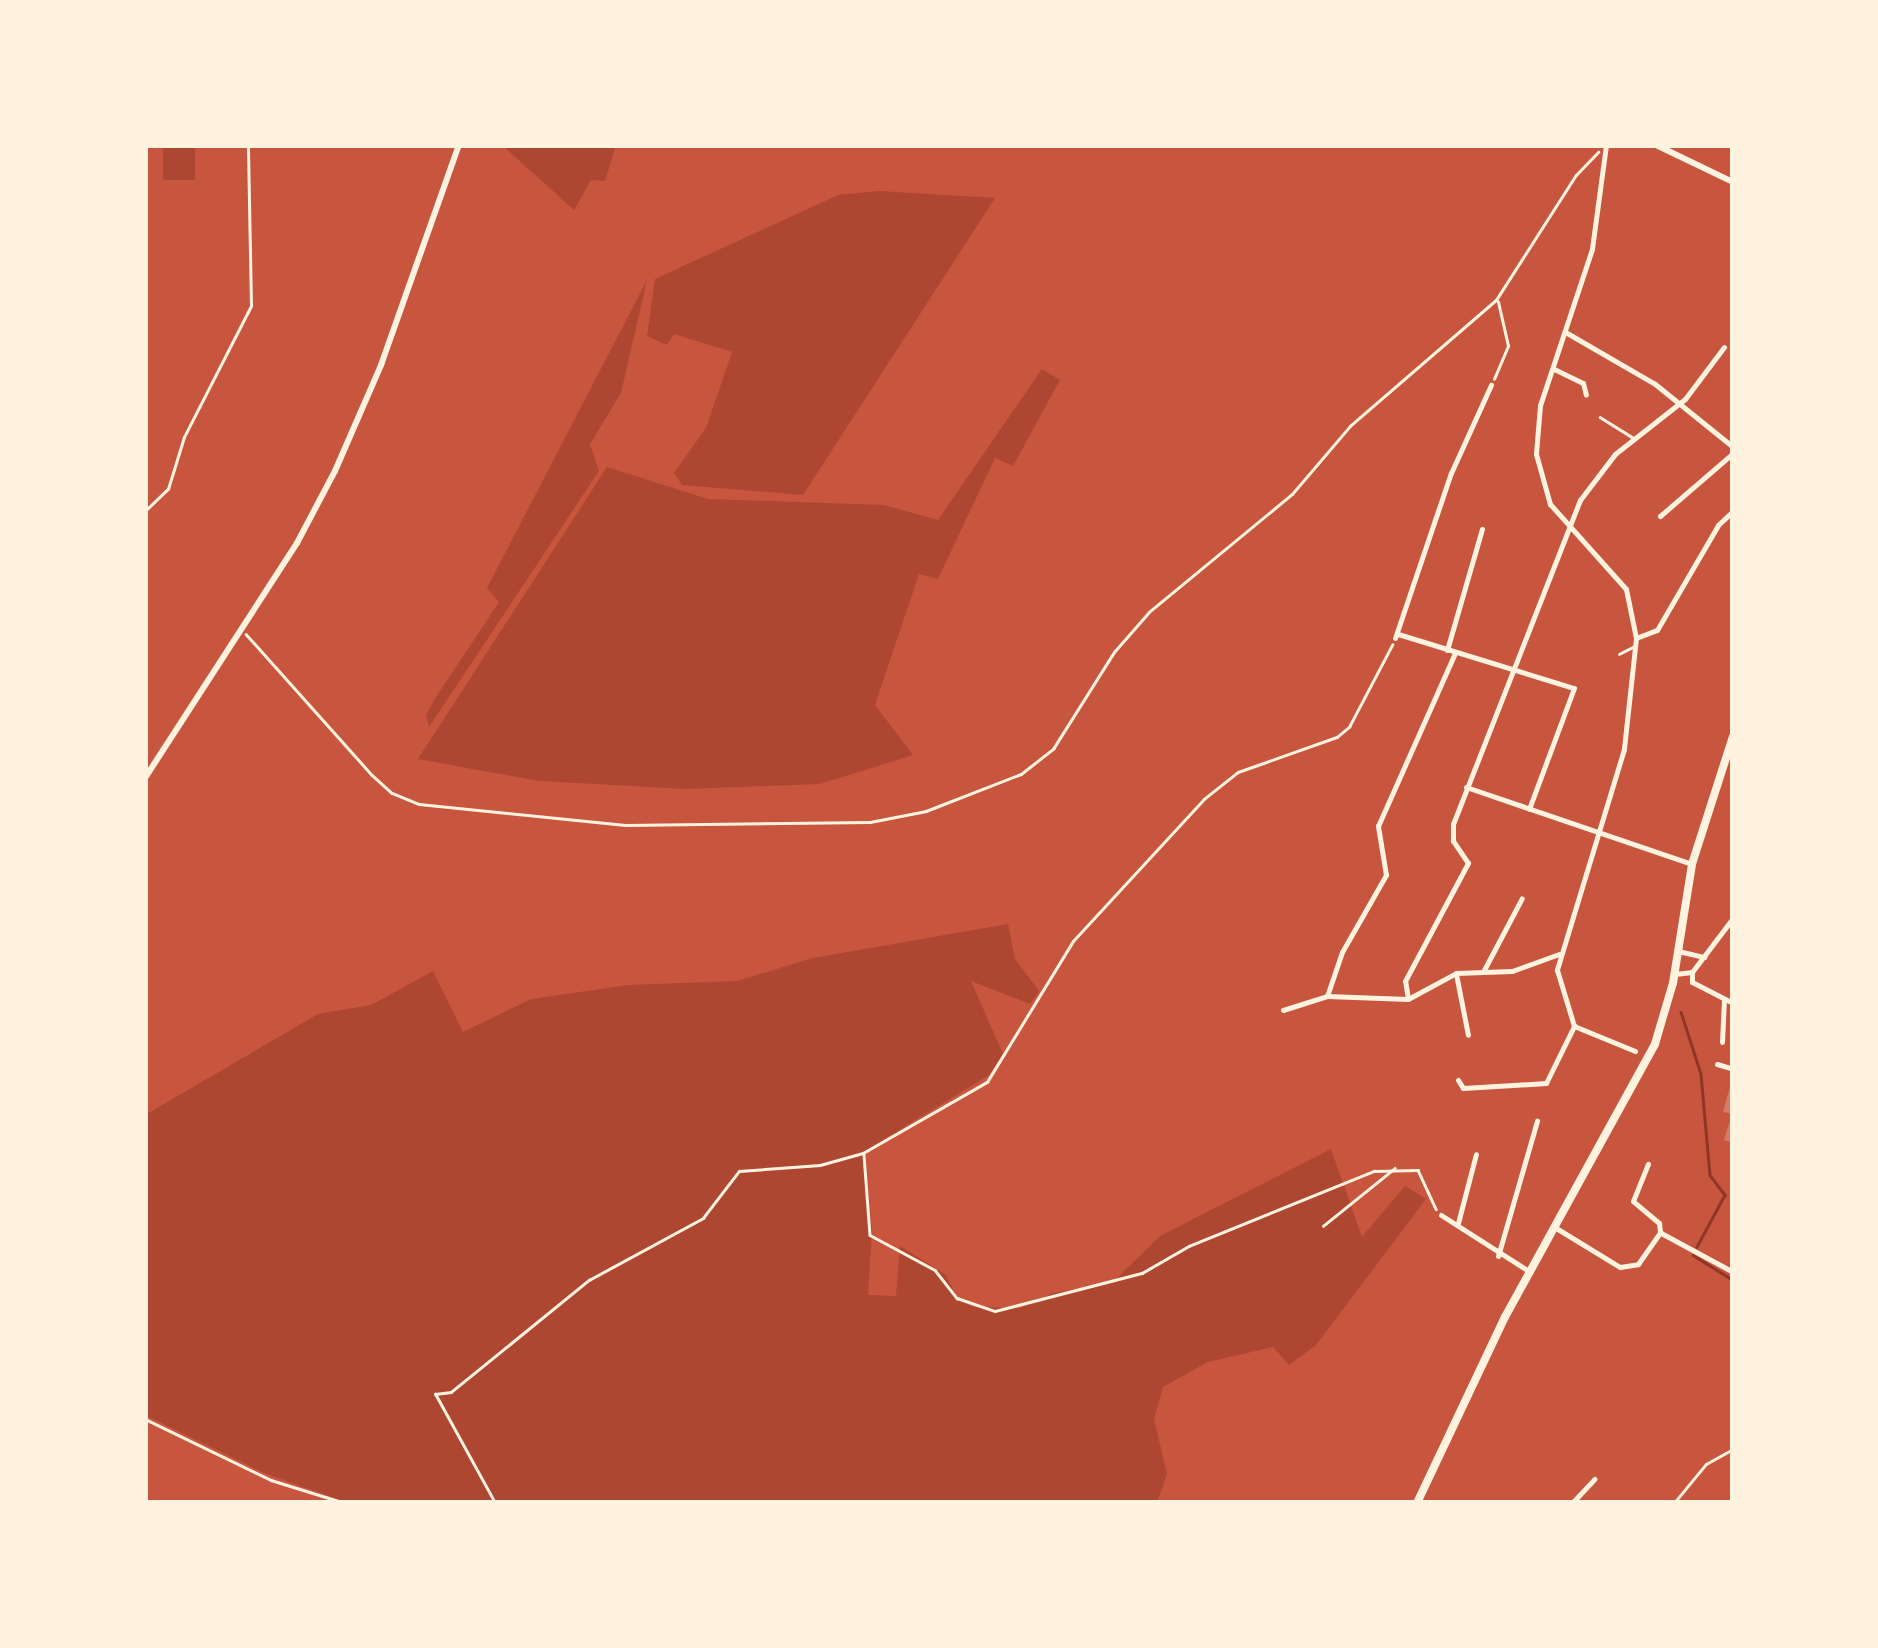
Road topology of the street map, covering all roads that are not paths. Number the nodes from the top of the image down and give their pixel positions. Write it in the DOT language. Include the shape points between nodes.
graph roads {
  1 [pos="459,145"];
  2 [pos="1606,145"];
  3 [pos="1656,145"];
  4 [pos="1733,182"];
  5 [pos="1567,333"];
  6 [pos="1724,347"];
  7 [pos="1554,368"];
  8 [pos="1491,385"];
  9 [pos="1586,394"];
  10 [pos="1680,404"];
  11 [pos="1600,416"];
  12 [pos="1634,440"];
  13 [pos="1733,450"];
  14 [pos="1733,511"];
  15 [pos="1660,516"];
  16 [pos="1570,526"];
  17 [pos="1482,529"];
  18 [pos="1637,642"];
  19 [pos="1451,651"];
  20 [pos="1619,654"];
  21 [pos="1513,670"];
  22 [pos="1733,736"];
  23 [pos="145,778"];
  24 [pos="1466,787"];
  25 [pos="1528,809"];
  26 [pos="1594,832"];
  27 [pos="1692,864"];
  28 [pos="1522,898"];
  29 [pos="1733,918"];
  30 [pos="1678,951"];
  31 [pos="1559,954"];
  32 [pos="1704,957"];
  33 [pos="1484,971"];
  34 [pos="1692,972"];
  35 [pos="1456,973"];
  36 [pos="1674,974"];
  37 [pos="1327,996"];
  38 [pos="1408,999"];
  39 [pos="1724,1000"];
  40 [pos="1733,1003"];
  41 [pos="1283,1010"];
  42 [pos="1574,1026"];
  43 [pos="1468,1034"];
  44 [pos="1722,1042"];
  45 [pos="1635,1051"];
  46 [pos="1716,1064"];
  47 [pos="1733,1068"];
  48 [pos="1458,1080"];
  49 [pos="1537,1121"];
  50 [pos="1476,1154"];
  51 [pos="1648,1164"];
  52 [pos="1442,1216"];
  53 [pos="1458,1224"];
  54 [pos="1556,1228"];
  55 [pos="1660,1232"];
  56 [pos="1498,1256"];
  57 [pos="1530,1272"];
  58 [pos="1733,1272"];
  59 [pos="1594,1479"];
  60 [pos="1417,1503"];
  61 [pos="1572,1503"];
  1 -- 23 [label="street" via="381,365 335,470"];
  2 -- 5 [label="street" via="1592,249"];
  3 -- 4 [label="street"];
  5 -- 7 [label="street"];
  5 -- 10 [label="street"];
  6 -- 10 [label="street"];
  7 -- 9 [label="street" via="1582,384"];
  7 -- 16 [label="street" via="1540,405 1536,454 1544,495"];
  8 -- 19 [label="street" via="1450,473 1397,636"];
  10 -- 12 [label="street"];
  10 -- 13 [label="street"];
  11 -- 12 [label="lane"];
  12 -- 16 [label="street" via="1594,478"];
  13 -- 15 [label="street"];
  14 -- 18 [label="street" via="1658,630"];
  16 -- 18 [label="street" via="1626,589"];
  16 -- 21 [label="street"];
  17 -- 19 [label="street"];
  18 -- 20 [label="lane"];
  18 -- 26 [label="street" via="1624,749"];
  19 -- 21 [label="street"];
  19 -- 37 [label="street" via="1378,826 1386,875 1342,952"];
  21 -- 24 [label="street"];
  21 -- 25 [label="street" via="1574,688"];
  22 -- 27 [label="main road"];
  24 -- 25 [label="street"];
  24 -- 38 [label="street" via="1451,831 1468,863 1405,980"];
  25 -- 26 [label="street"];
  26 -- 27 [label="street"];
  26 -- 31 [label="street"];
  27 -- 30 [label="main road"];
  28 -- 33 [label="street"];
  29 -- 32 [label="street"];
  30 -- 32 [label="street"];
  30 -- 36 [label="main road"];
  31 -- 33 [label="street" via="1512,970"];
  31 -- 42 [label="street" via="1557,970"];
  32 -- 34 [label="street"];
  33 -- 35 [label="street"];
  34 -- 36 [label="street"];
  34 -- 39 [label="street" via="1692,982"];
  35 -- 38 [label="street"];
  35 -- 43 [label="street"];
  36 -- 54 [label="main road" via="1655,1044"];
  37 -- 38 [label="street"];
  37 -- 41 [label="street"];
  39 -- 40 [label="street"];
  39 -- 44 [label="street"];
  42 -- 45 [label="street"];
  42 -- 48 [label="street" via="1546,1083 1463,1088"];
  46 -- 47 [label="street"];
  49 -- 56 [label="street"];
  50 -- 53 [label="street"];
  51 -- 55 [label="street" via="1633,1201 1659,1223"];
  52 -- 53 [label="street"];
  53 -- 56 [label="street"];
  54 -- 55 [label="street" via="1630,1269"];
  54 -- 57 [label="main road"];
  55 -- 58 [label="street"];
  56 -- 57 [label="street"];
  57 -- 60 [label="main road"];
  59 -- 61 [label="street"];
}
